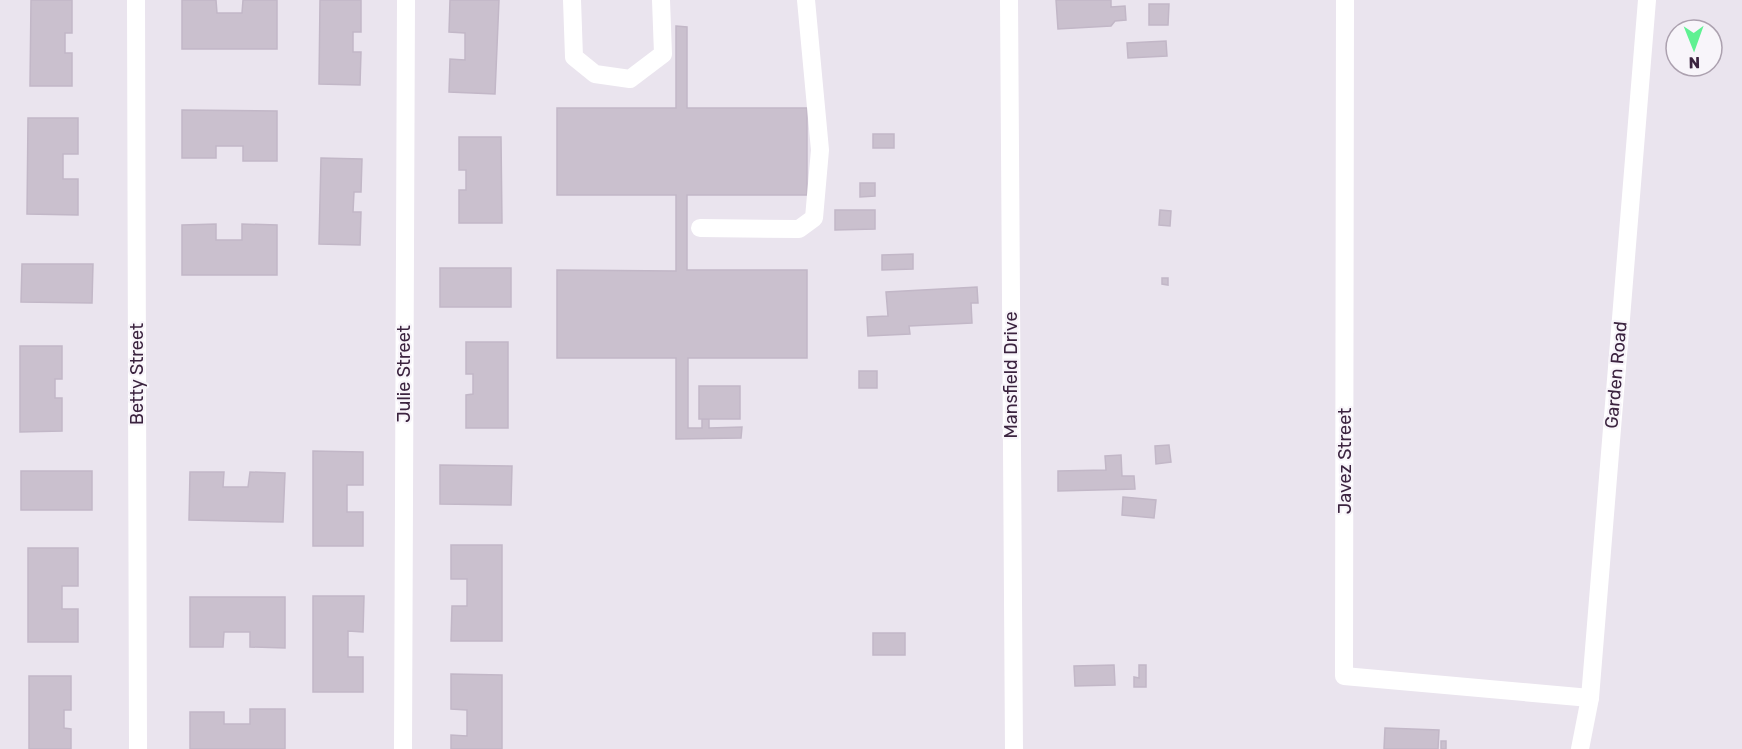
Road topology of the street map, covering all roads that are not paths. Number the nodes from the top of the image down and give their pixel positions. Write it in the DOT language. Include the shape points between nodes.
graph roads {
  1 [pos="136,0"];
  2 [pos="406,0"];
  3 [pos="572,0"];
  4 [pos="660,0"];
  5 [pos="806,0"];
  6 [pos="1009,0"];
  7 [pos="1346,0"];
  8 [pos="1647,0"];
  9 [pos="700,228"];
  10 [pos="1590,698"];
  11 [pos="138,749"];
  12 [pos="403,749"];
  13 [pos="1014,749"];
  14 [pos="1580,749"];
  1 -- 11 [label="street, Betty Street"];
  2 -- 12 [label="street, Julie Street"];
  3 -- 4 [label="street" via="574,57 595,74 630,79 663,54"];
  5 -- 9 [label="street" via="820,150 813,218 799,229"];
  6 -- 13 [label="street, Mansfield Drive"];
  7 -- 10 [label="street, Javez Street" via="1344,676"];
  8 -- 10 [label="street, Garden Road"];
  10 -- 14 [label="street, Garden Road"];
}
